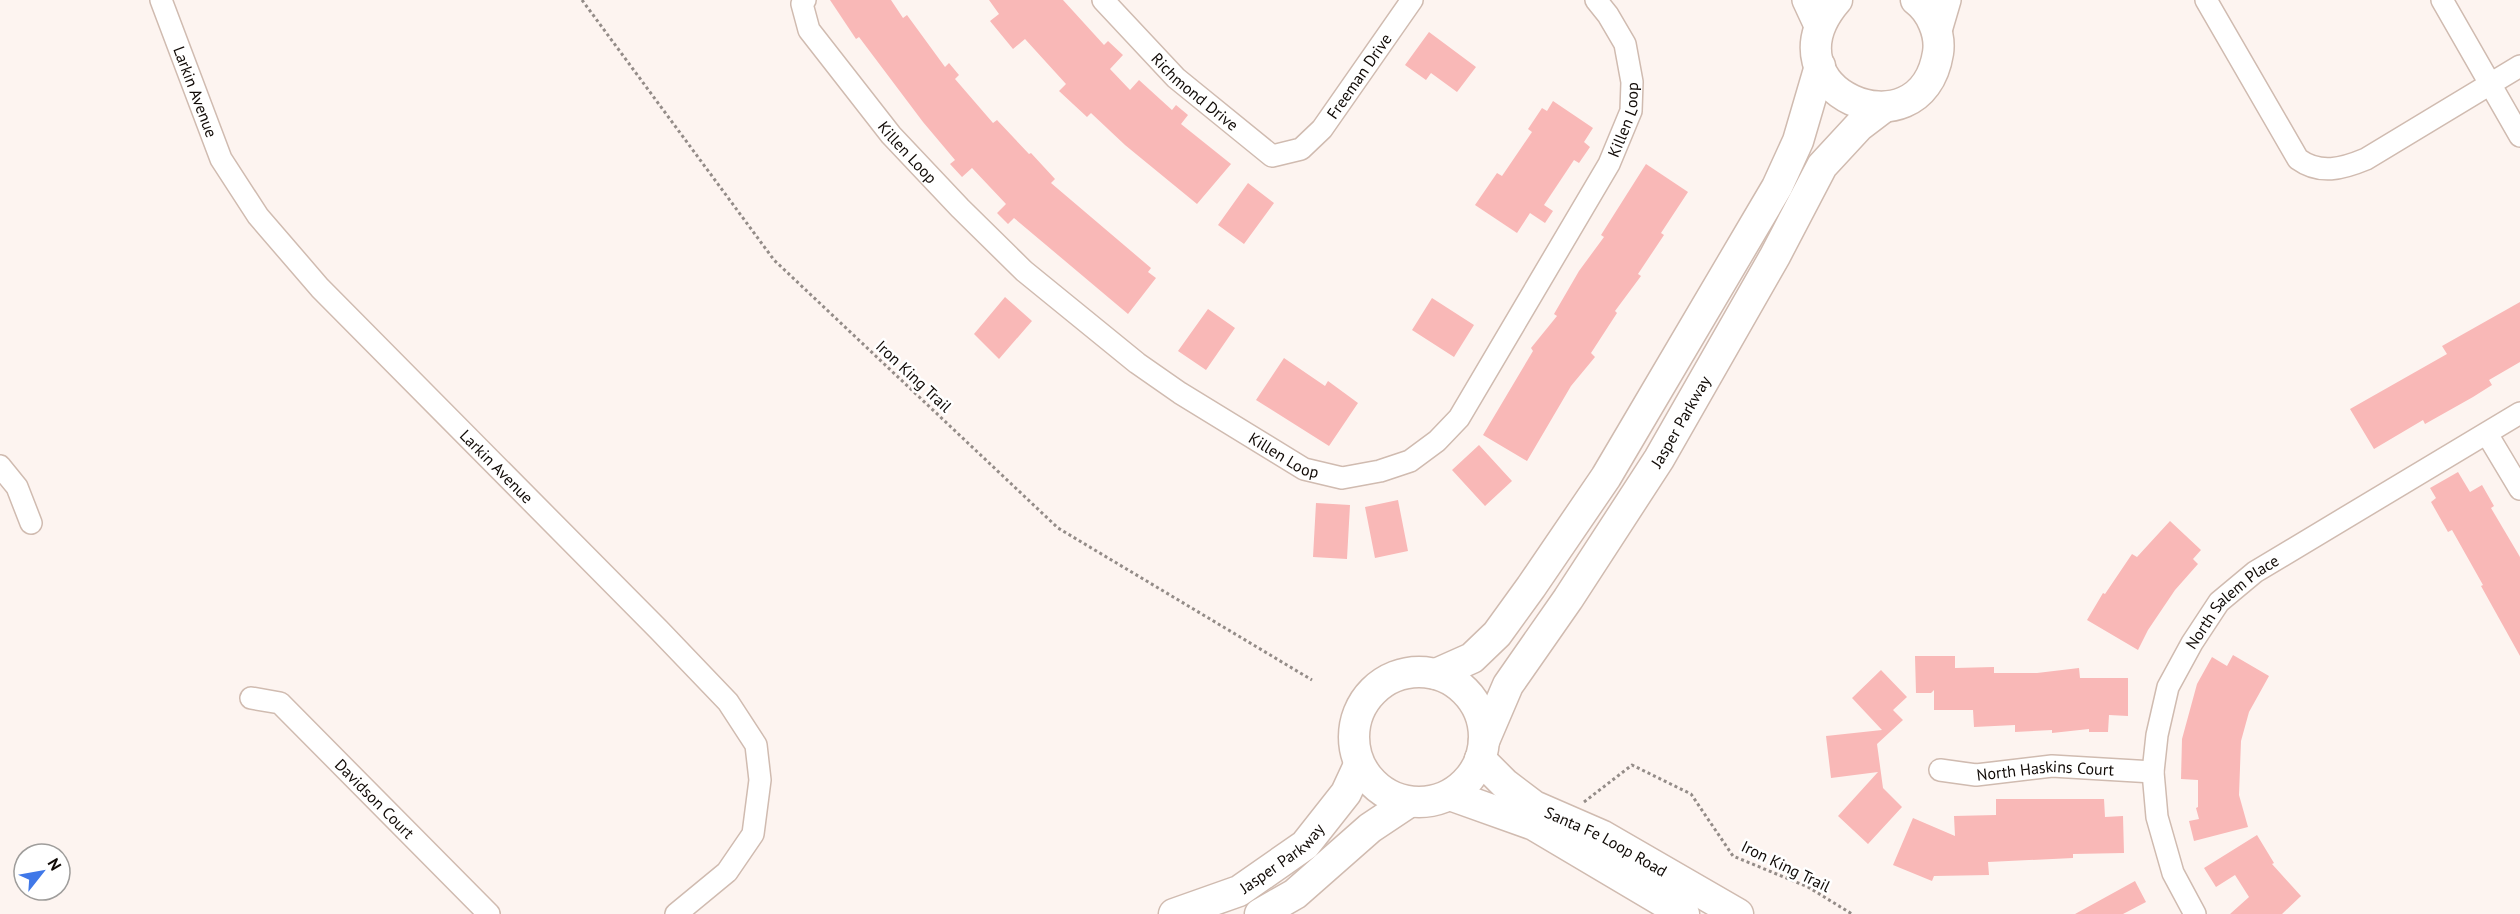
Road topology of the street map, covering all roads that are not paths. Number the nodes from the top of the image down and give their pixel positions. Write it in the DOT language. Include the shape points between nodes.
graph roads {
  1 [pos="161,0"];
  2 [pos="1103,0"];
  3 [pos="1412,0"];
  4 [pos="1596,0"];
  5 [pos="1806,0"];
  6 [pos="1837,0"];
  7 [pos="1916,0"];
  8 [pos="1947,0"];
  9 [pos="2206,0"];
  10 [pos="2442,0"];
  11 [pos="804,2"];
  12 [pos="1819,28"];
  13 [pos="1937,34"];
  14 [pos="1820,66"];
  15 [pos="2520,66"];
  16 [pos="2490,84"];
  17 [pos="1884,107"];
  18 [pos="2520,136"];
  19 [pos="1301,149"];
  20 [pos="2520,413"];
  21 [pos="2487,434"];
  22 [pos="0,466"];
  23 [pos="2520,489"];
  24 [pos="32,523"];
  25 [pos="1436,674"];
  26 [pos="251,698"];
  27 [pos="1482,750"];
  28 [pos="1359,765"];
  29 [pos="1940,770"];
  30 [pos="2153,772"];
  31 [pos="1450,795"];
  32 [pos="1408,802"];
  33 [pos="489,914"];
  34 [pos="676,914"];
  35 [pos="1174,914"];
  36 [pos="1260,914"];
  37 [pos="1684,914"];
  38 [pos="1738,914"];
  39 [pos="2195,914"];
  1 -- 34 [label="street, Larkin Avenue" via="220,159 258,216 320,288 728,702 756,745 760,780 753,834 727,873"];
  2 -- 19 [label="street, Richmond Drive" via="1176,78 1272,156"];
  3 -- 19 [label="street, Freeman Drive" via="1322,129"];
  4 -- 11 [label="street, Killen Loop" via="1625,44 1632,82 1631,111 1609,164 1459,418 1410,461 1342,478 1304,469 1180,393 1024,272 891,135 808,30"];
  5 -- 12 [label="street"];
  6 -- 12 [label="main road"];
  7 -- 13 [label="main road" via="1931,17"];
  8 -- 13 [label="street"];
  9 -- 16 [label="street" via="2298,159 2308,166 2331,170 2366,159"];
  10 -- 16 [label="street"];
  12 -- 14 [label="main road"];
  13 -- 17 [label="main road" via="1937,59 1927,82 1900,103"];
  14 -- 17 [label="main road" via="1829,84 1845,98 1863,106"];
  14 -- 25 [label="main road, Jasper Parkway" via="1798,141 1777,187 1606,477 1497,634 1472,658"];
  15 -- 16 [label="street"];
  16 -- 18 [label="street"];
  17 -- 27 [label="main road, Jasper Parkway" via="1822,166 1659,459 1508,685"];
  20 -- 21 [label="street, North Salem Place"];
  21 -- 23 [label="street"];
  21 -- 30 [label="street, North Salem Place" via="2255,573 2219,602 2168,687"];
  22 -- 24 [label="street" via="17,487"];
  25 -- 27 [label="main road" via="1456,683 1472,699 1481,719"];
  25 -- 28 [label="main road" via="1404,674 1375,688 1362,704 1354,724 1353,745"];
  26 -- 33 [label="street, Davidson Court" via="280,703"];
  27 -- 31 [label="main road" via="1473,774"];
  27 -- 38 [label="main road, Santa Fe Loop Road" via="1505,784 1534,806 1603,836"];
  28 -- 32 [label="main road" via="1371,783 1388,796"];
  28 -- 35 [label="main road, Jasper Parkway" via="1346,793 1305,845 1239,891"];
  29 -- 30 [label="street, North Haskins Court" via="1976,776 2052,766"];
  30 -- 39 [label="street, North Salem Place" via="2157,817 2170,863"];
  31 -- 32 [label="main road" via="1430,802"];
  31 -- 37 [label="main road, Santa Fe Loop Road" via="1534,825"];
  32 -- 36 [label="main road, Jasper Parkway" via="1370,828 1295,894"];
}
